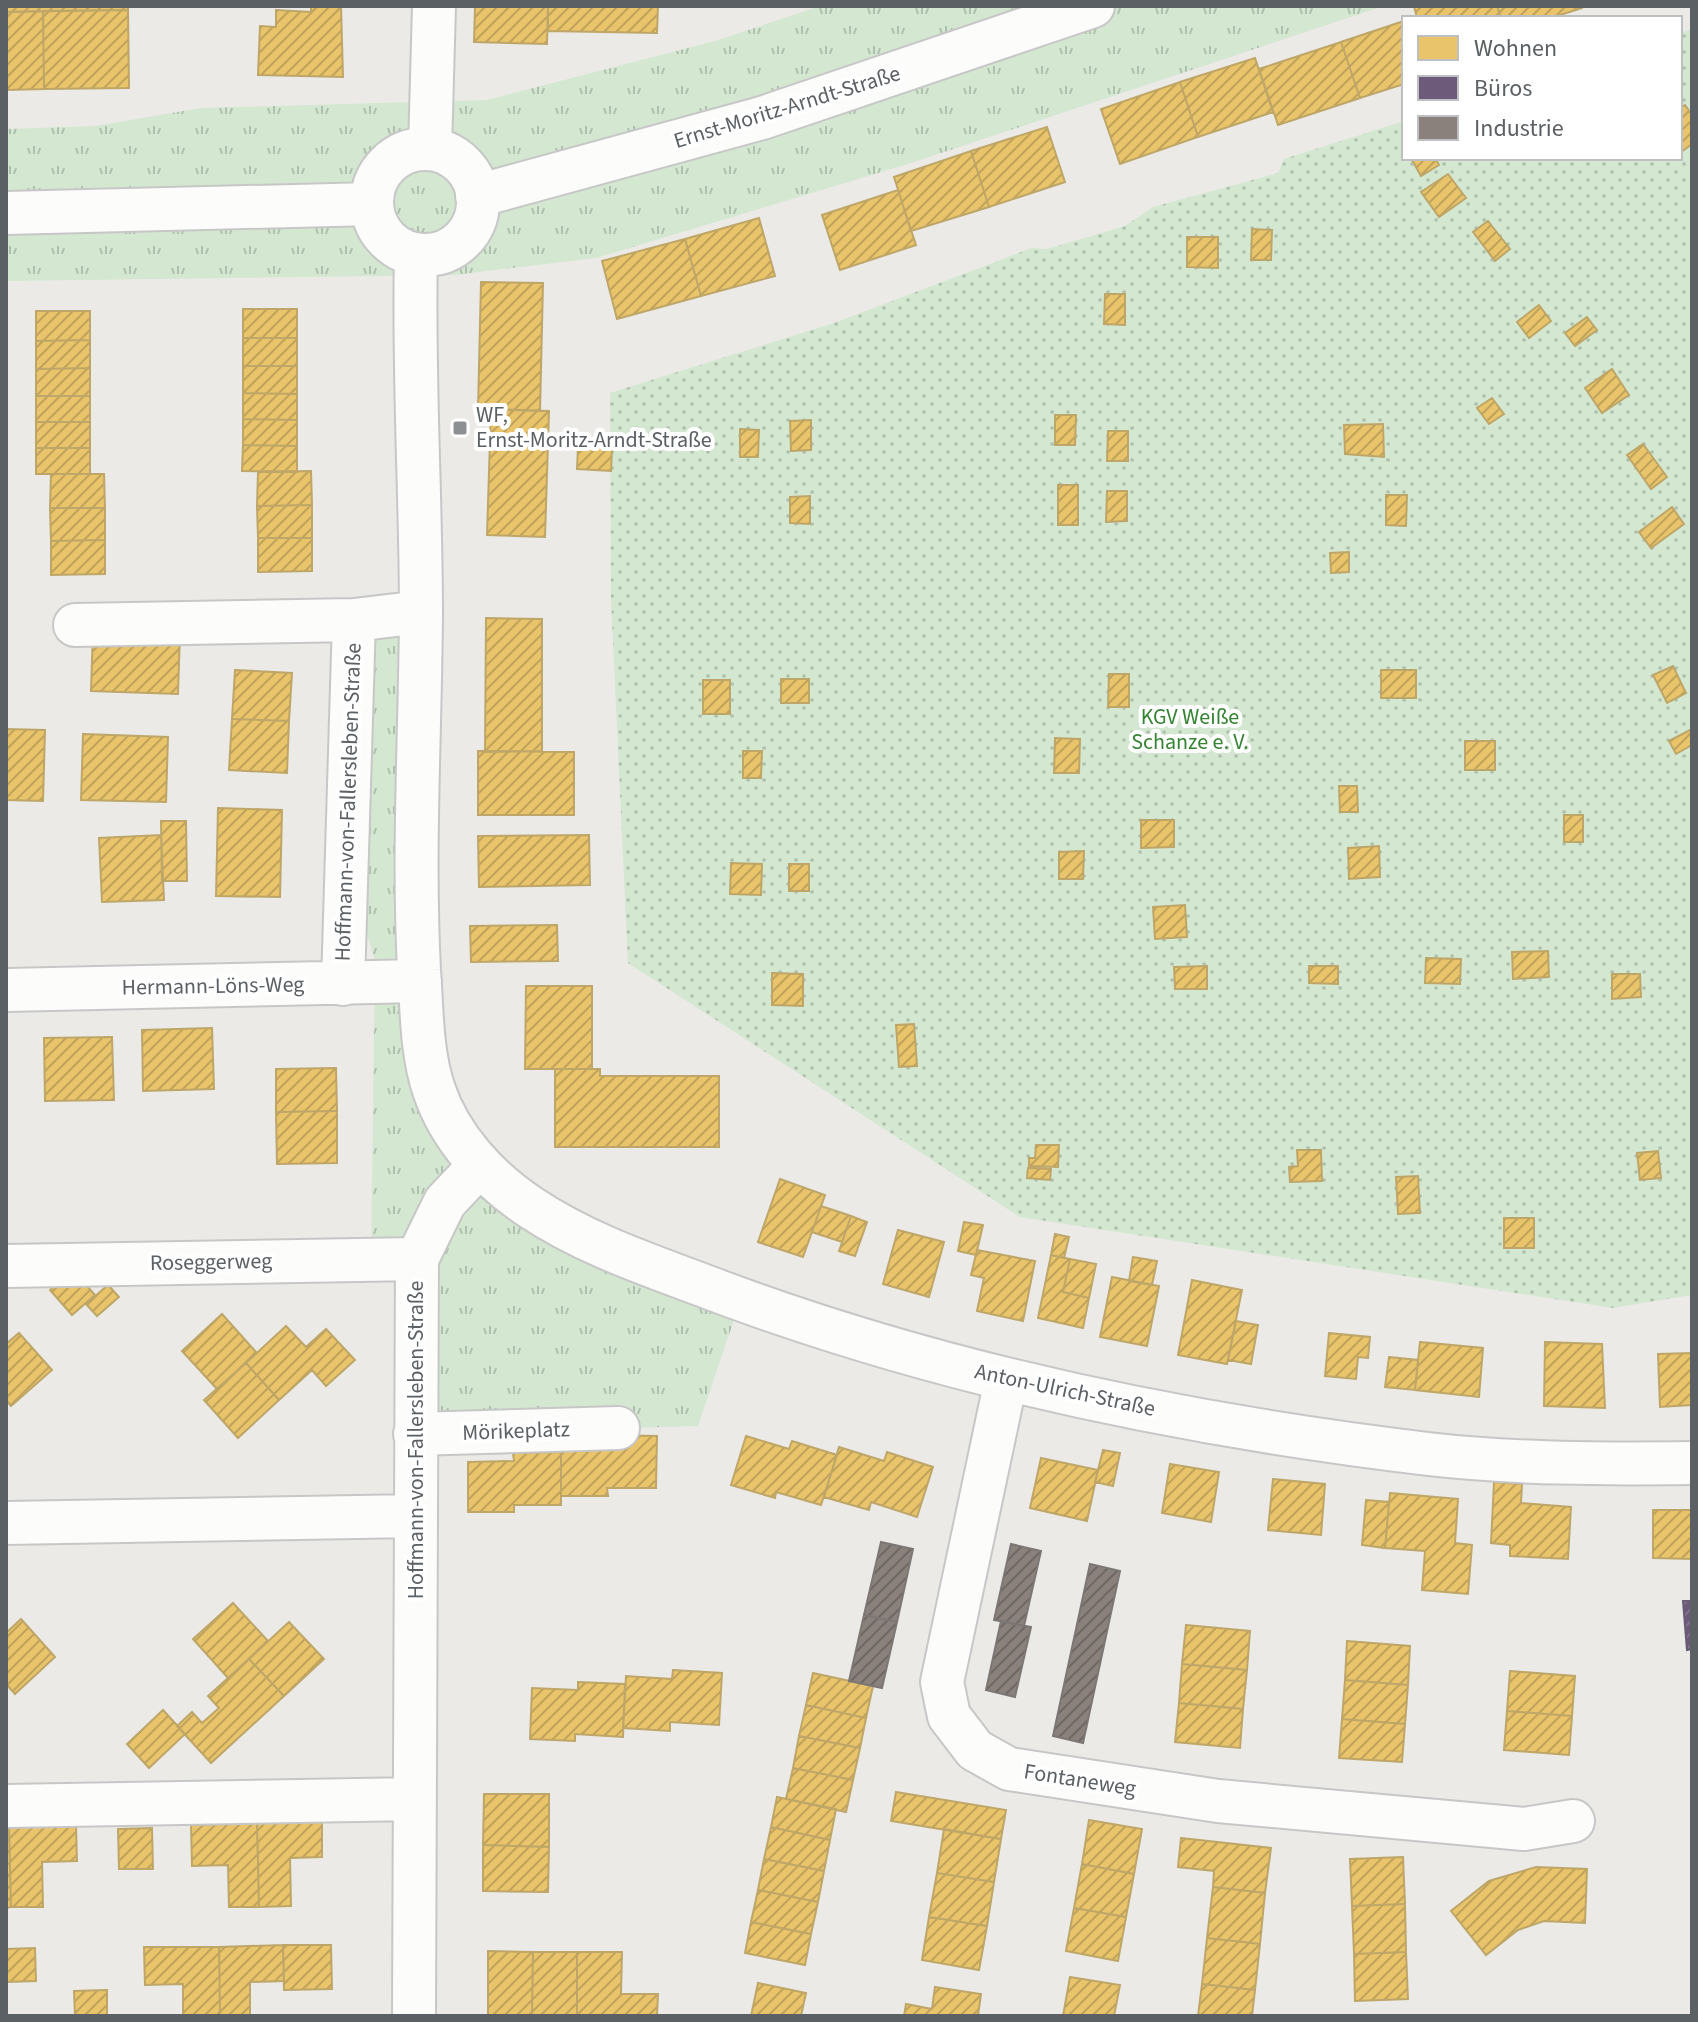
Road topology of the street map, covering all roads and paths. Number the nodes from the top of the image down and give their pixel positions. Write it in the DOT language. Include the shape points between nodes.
graph roads {
  1 [pos="434,6"];
  2 [pos="1093,6"];
  3 [pos="430,149"];
  4 [pos="477,196"];
  5 [pos="372,204"];
  6 [pos="6,213"];
  7 [pos="416,254"];
  8 [pos="421,612"];
  9 [pos="354,620"];
  10 [pos="75,625"];
  11 [pos="420,981"];
  12 [pos="343,984"];
  13 [pos="6,990"];
  14 [pos="480,1165"];
  15 [pos="417,1259"];
  16 [pos="6,1266"];
  17 [pos="1006,1380"];
  18 [pos="618,1428"];
  19 [pos="415,1434"];
  20 [pos="1692,1463"];
  21 [pos="416,1516"];
  22 [pos="6,1523"];
  23 [pos="415,1799"];
  24 [pos="6,1806"];
  25 [pos="1573,1821"];
  26 [pos="414,2016"];
  1 -- 3 [label="street"];
  2 -- 4 [label="street, Ernst-Moritz-Arndt-Straße" via="762,118"];
  3 -- 4 [label="street" via="467,169"];
  3 -- 5 [label="street" via="400,155 388,164 379,175"];
  4 -- 7 [label="street" via="473,223 456,245"];
  5 -- 6 [label="street"];
  5 -- 7 [label="street" via="385,237"];
  7 -- 8 [label="street"];
  8 -- 9 [label="street, Hoffmann-von-Fallersleben-Straße"];
  8 -- 11 [label="street" via="416,910"];
  9 -- 10 [label="street, Hoffmann-von-Fallersleben-Straße"];
  9 -- 12 [label="street, Hoffmann-von-Fallersleben-Straße"];
  11 -- 12 [label="street, Hermann-Löns-Weg"];
  11 -- 14 [label="street" via="423,1041 433,1089 454,1132"];
  12 -- 13 [label="street, Hermann-Löns-Weg"];
  14 -- 15 [label="street, Hoffmann-von-Fallersleben-Straße" via="445,1202"];
  14 -- 17 [label="street, Anton-Ulrich-Straße" via="527,1205 621,1254 858,1341"];
  15 -- 16 [label="street, Roseggerweg"];
  15 -- 19 [label="street, Hoffmann-von-Fallersleben-Straße"];
  17 -- 20 [label="street, Anton-Ulrich-Straße" via="1197,1419 1431,1454 1582,1464"];
  17 -- 25 [label="street, Fontaneweg" via="942,1682 949,1716 975,1750 1009,1769 1218,1801 1524,1829"];
  18 -- 19 [label="street, Mörikeplatz"];
  19 -- 21 [label="street, Hoffmann-von-Fallersleben-Straße"];
  21 -- 22 [label="street"];
  21 -- 23 [label="street, Hoffmann-von-Fallersleben-Straße"];
  23 -- 24 [label="street"];
  23 -- 26 [label="street, Hoffmann-von-Fallersleben-Straße"];
}
